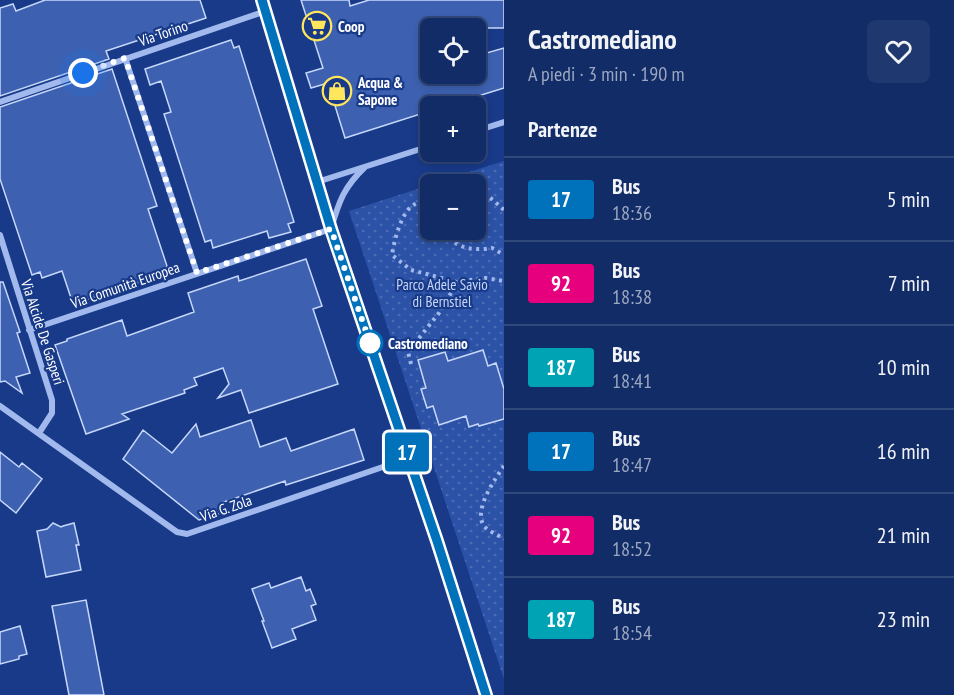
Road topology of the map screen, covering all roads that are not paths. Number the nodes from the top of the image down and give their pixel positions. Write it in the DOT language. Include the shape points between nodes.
graph roads {
  1 [pos="264,5"];
  2 [pos="125,58"];
  3 [pos="0,102"];
  4 [pos="504,122"];
  5 [pos="486,128"];
  6 [pos="420,149"];
  7 [pos="365,167"];
  8 [pos="317,182"];
  9 [pos="331,229"];
  10 [pos="0,235"];
  11 [pos="197,273"];
  12 [pos="29,330"];
  13 [pos="0,406"];
  14 [pos="39,433"];
  15 [pos="409,458"];
  16 [pos="486,695"];
  1 -- 2 [label="street, Via Torino"];
  1 -- 8 [label="main road"];
  2 -- 3 [label="street, Via Torino"];
  2 -- 11 [label="street"];
  4 -- 5 [label="street"];
  6 -- 7 [label="street"];
  7 -- 8 [label="street"];
  7 -- 9 [label="street" via="345,189"];
  8 -- 9 [label="main road"];
  9 -- 11 [label="street, Via Comunità Europea"];
  9 -- 15 [label="main road"];
  10 -- 12 [label="street, Via Alcide De Gasperi"];
  11 -- 12 [label="street, Via Comunità Europea"];
  12 -- 14 [label="street, Via Alcide De Gasperi" via="52,400 52,413"];
  13 -- 14 [label="street"];
  14 -- 15 [label="street, Via G. Zola" via="177,532 187,534"];
  15 -- 16 [label="main road"];
}
